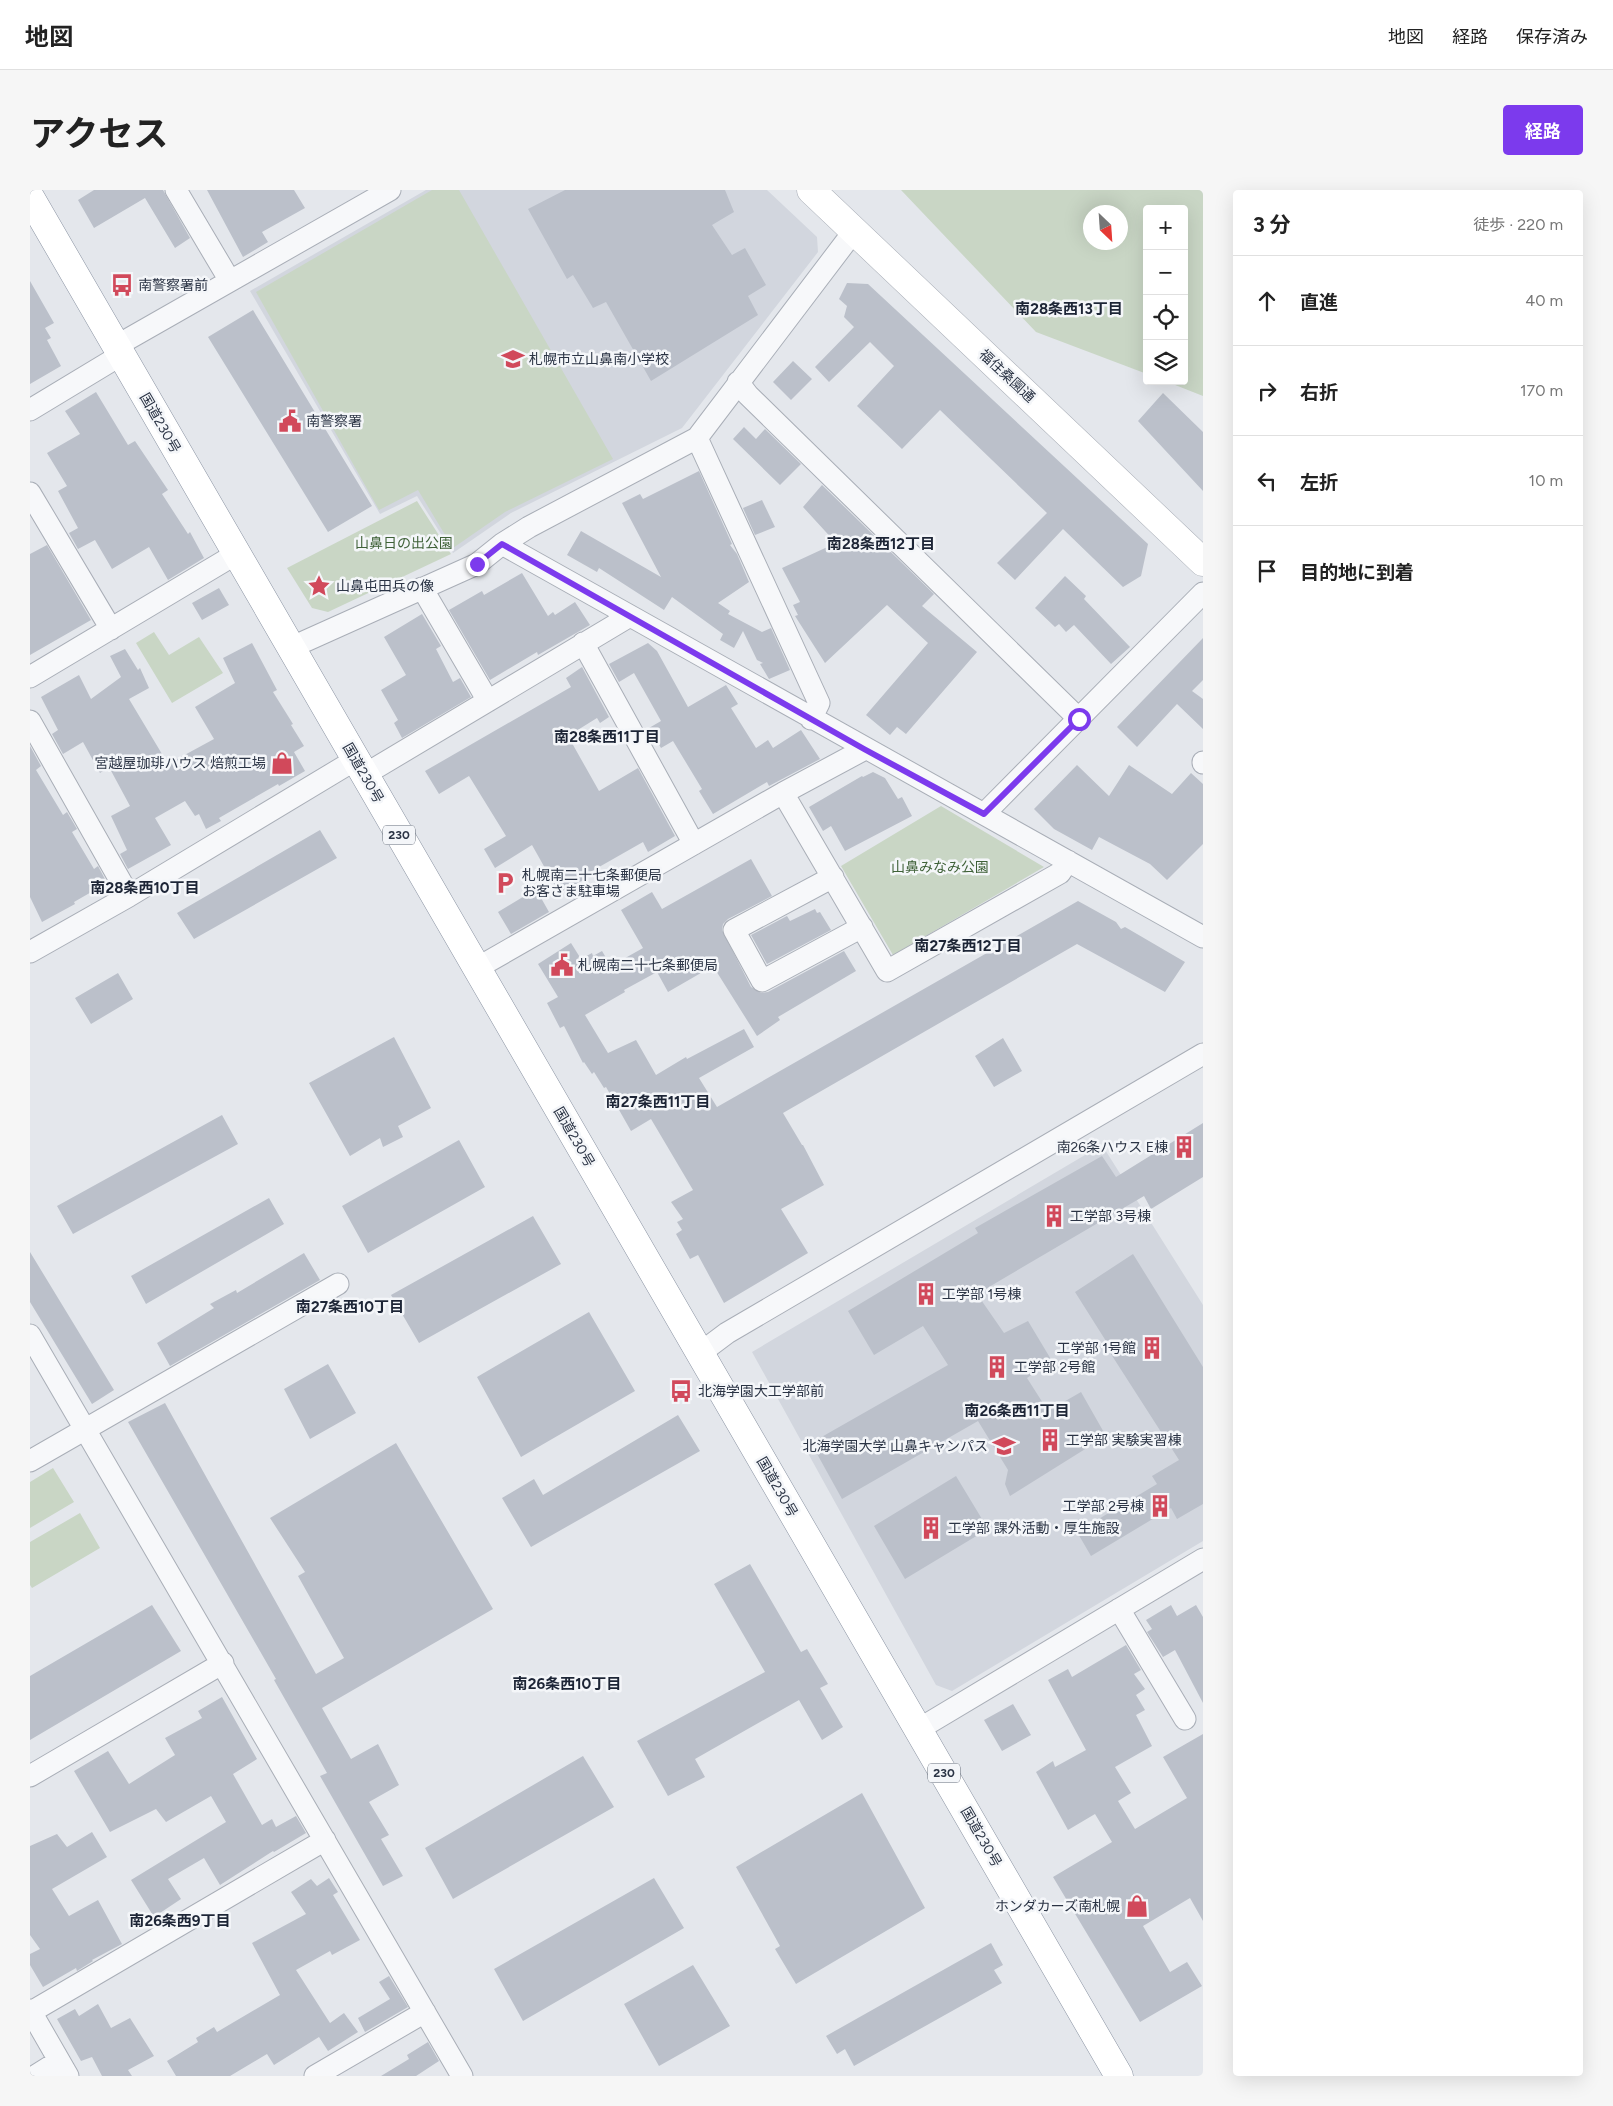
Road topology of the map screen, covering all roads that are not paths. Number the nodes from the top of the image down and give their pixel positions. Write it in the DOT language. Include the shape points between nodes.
graph roads {
  1 [pos="42,190"];
  2 [pos="176,190"];
  3 [pos="390,190"];
  4 [pos="811,190"];
  5 [pos="30,197"];
  6 [pos="854,231"];
  7 [pos="230,281"];
  8 [pos="119,351"];
  9 [pos="738,382"];
  10 [pos="30,410"];
  11 [pos="697,438"];
  12 [pos="30,492"];
  13 [pos="502,544"];
  14 [pos="236,554"];
  15 [pos="1203,562"];
  16 [pos="422,588"];
  17 [pos="1203,593"];
  18 [pos="630,616"];
  19 [pos="111,629"];
  20 [pos="583,643"];
  21 [pos="290,648"];
  22 [pos="30,677"];
  23 [pos="488,701"];
  24 [pos="811,718"];
  25 [pos="1079,719"];
  26 [pos="30,721"];
  27 [pos="864,749"];
  28 [pos="360,768"];
  29 [pos="783,793"];
  30 [pos="984,814"];
  31 [pos="694,844"];
  32 [pos="1068,861"];
  33 [pos="833,877"];
  34 [pos="129,896"];
  35 [pos="862,927"];
  36 [pos="1203,937"];
  37 [pos="30,952"];
  38 [pos="477,968"];
  39 [pos="1203,1054"];
  40 [pos="338,1284"];
  41 [pos="30,1335"];
  42 [pos="699,1354"];
  43 [pos="85,1429"];
  44 [pos="30,1460"];
  45 [pos="1203,1559"];
  46 [pos="1119,1609"];
  47 [pos="223,1663"];
  48 [pos="1185,1719"];
  49 [pos="919,1729"];
  50 [pos="30,1776"];
  51 [pos="325,1840"];
  52 [pos="30,2011"];
  53 [pos="426,2012"];
  54 [pos="64,2069"];
  55 [pos="35,2076"];
  56 [pos="315,2076"];
  57 [pos="462,2076"];
  58 [pos="1119,2076"];
  1 -- 5 [label="street"];
  2 -- 7 [label="street"];
  3 -- 7 [label="street"];
  4 -- 6 [label="main road, 福住桑園通"];
  5 -- 8 [label="main road, 国道230号 / 230"];
  6 -- 9 [label="street"];
  6 -- 15 [label="main road, 福住桑園通"];
  7 -- 8 [label="street"];
  8 -- 10 [label="street"];
  8 -- 14 [label="main road, 国道230号 / 230"];
  9 -- 11 [label="street"];
  9 -- 25 [label="street"];
  11 -- 13 [label="street"];
  11 -- 24 [label="street" via="819,703"];
  12 -- 19 [label="street"];
  13 -- 16 [label="street" via="477,564"];
  13 -- 18 [label="street"];
  14 -- 19 [label="street"];
  14 -- 21 [label="main road, 国道230号 / 230"];
  16 -- 21 [label="street"];
  16 -- 23 [label="street"];
  17 -- 25 [label="street"];
  18 -- 20 [label="street"];
  18 -- 24 [label="street"];
  19 -- 22 [label="street"];
  20 -- 23 [label="street"];
  20 -- 31 [label="street"];
  21 -- 28 [label="main road, 国道230号 / 230"];
  23 -- 28 [label="street"];
  24 -- 27 [label="street"];
  25 -- 30 [label="street"];
  26 -- 34 [label="street"];
  27 -- 29 [label="street"];
  27 -- 30 [label="street"];
  28 -- 34 [label="street"];
  28 -- 38 [label="main road, 国道230号 / 230"];
  29 -- 31 [label="street"];
  29 -- 33 [label="street"];
  30 -- 32 [label="street"];
  31 -- 38 [label="street"];
  32 -- 35 [label="street" via="1060,873 887,971"];
  32 -- 36 [label="street"];
  33 -- 35 [label="street"];
  33 -- 35 [label="street" via="734,930 762,981"];
  34 -- 37 [label="street"];
  38 -- 42 [label="main road, 国道230号 / 230"];
  39 -- 42 [label="street" via="726,1333"];
  40 -- 43 [label="street"];
  41 -- 43 [label="street"];
  42 -- 49 [label="main road, 国道230号 / 230"];
  43 -- 44 [label="street"];
  43 -- 47 [label="street"];
  45 -- 46 [label="street"];
  46 -- 48 [label="street"];
  46 -- 49 [label="street"];
  47 -- 50 [label="street"];
  47 -- 51 [label="street"];
  49 -- 58 [label="main road, 国道230号 / 230"];
  51 -- 52 [label="street"];
  51 -- 53 [label="street"];
  52 -- 54 [label="street"];
  53 -- 56 [label="street"];
  53 -- 57 [label="street"];
  54 -- 55 [label="street"];
}
